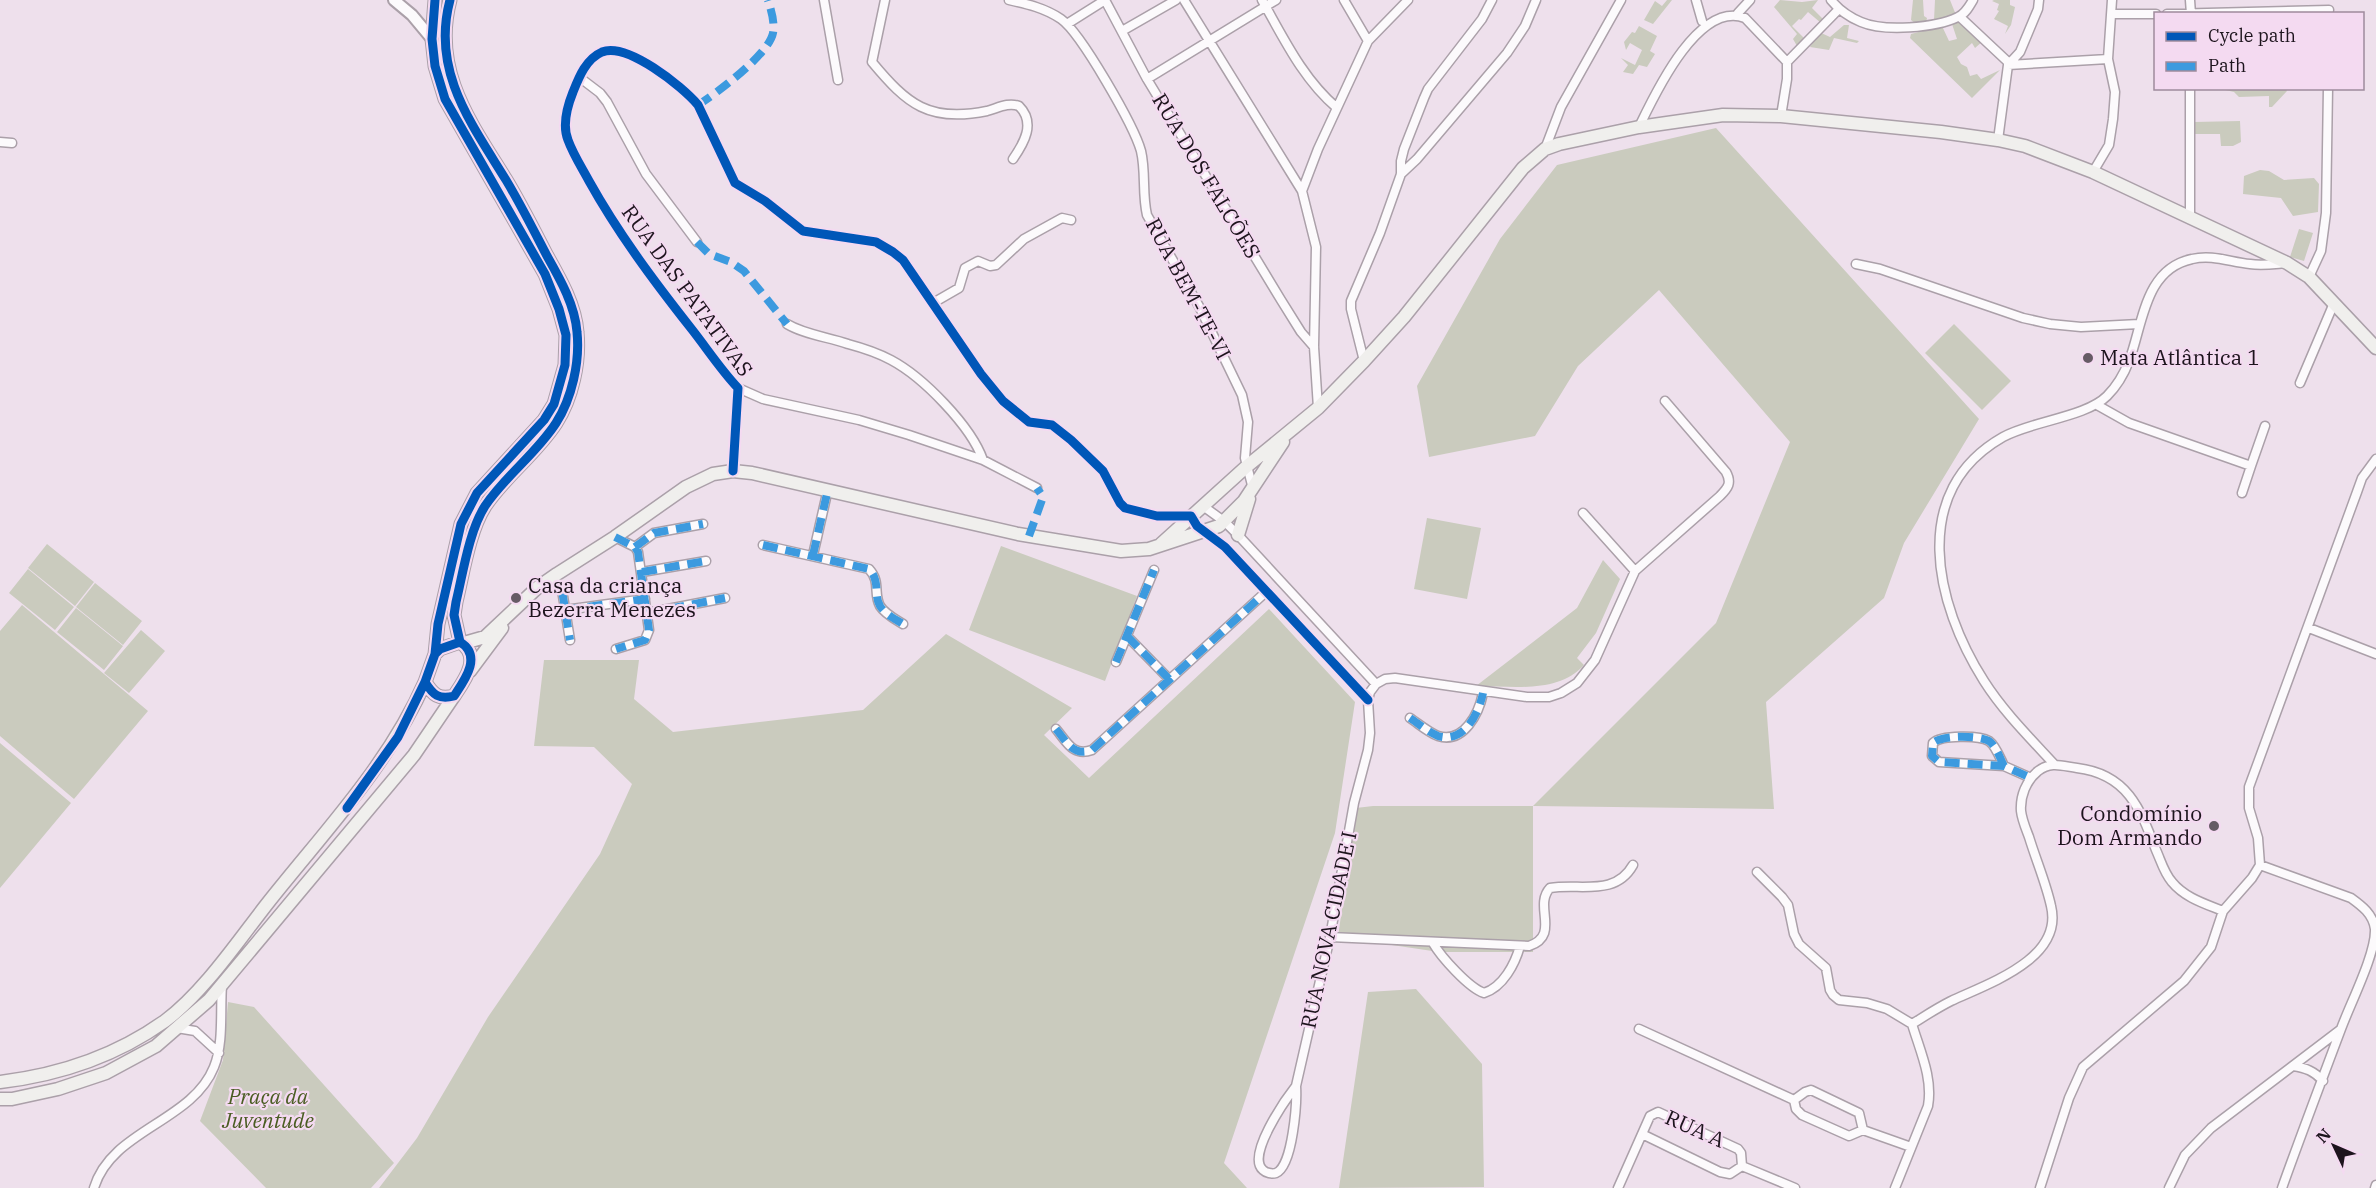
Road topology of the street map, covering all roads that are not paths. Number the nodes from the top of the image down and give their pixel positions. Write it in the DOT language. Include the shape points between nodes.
graph roads {
  1 [pos="394,0"];
  2 [pos="435,0"];
  3 [pos="450,0"];
  4 [pos="824,0"];
  5 [pos="885,0"];
  6 [pos="1009,0"];
  7 [pos="1105,0"];
  8 [pos="1176,0"];
  9 [pos="1184,0"];
  10 [pos="1276,0"];
  11 [pos="1344,0"];
  12 [pos="1408,0"];
  13 [pos="1492,0"];
  14 [pos="1536,0"];
  15 [pos="1621,0"];
  16 [pos="1696,0"];
  17 [pos="1750,0"];
  18 [pos="1831,0"];
  19 [pos="1973,0"];
  20 [pos="2039,0"];
  21 [pos="2112,0"];
  22 [pos="1031,3"];
  23 [pos="1264,3"];
  24 [pos="2329,8"];
  25 [pos="1839,9"];
  26 [pos="2218,12"];
  27 [pos="1738,13"];
  28 [pos="2112,14"];
  29 [pos="2154,14"];
  30 [pos="1960,17"];
  31 [pos="1702,21"];
  32 [pos="1067,24"];
  33 [pos="1122,31"];
  34 [pos="432,39"];
  35 [pos="1208,40"];
  36 [pos="1368,41"];
  37 [pos="2108,59"];
  38 [pos="1787,62"];
  39 [pos="2008,66"];
  40 [pos="579,77"];
  41 [pos="1147,79"];
  42 [pos="838,80"];
  43 [pos="2190,90"];
  44 [pos="2328,90"];
  45 [pos="1337,108"];
  46 [pos="1781,116"];
  47 [pos="1639,127"];
  48 [pos="1998,140"];
  49 [pos="0,142"];
  50 [pos="12,142"];
  51 [pos="1545,149"];
  52 [pos="1013,159"];
  53 [pos="2092,172"];
  54 [pos="1401,174"];
  55 [pos="1302,191"];
  56 [pos="2190,219"];
  57 [pos="1071,220"];
  58 [pos="697,242"];
  59 [pos="2287,263"];
  60 [pos="1856,264"];
  61 [pos="2309,277"];
  62 [pos="933,303"];
  63 [pos="2334,303"];
  64 [pos="787,324"];
  65 [pos="2139,324"];
  66 [pos="1314,347"];
  67 [pos="2376,348"];
  68 [pos="1364,361"];
  69 [pos="2300,383"];
  70 [pos="738,388"];
  71 [pos="1665,401"];
  72 [pos="2097,405"];
  73 [pos="1318,408"];
  74 [pos="2265,426"];
  75 [pos="1290,431"];
  76 [pos="2376,459"];
  77 [pos="983,460"];
  78 [pos="2251,466"];
  79 [pos="1246,467"];
  80 [pos="733,471"];
  81 [pos="1037,488"];
  82 [pos="828,489"];
  83 [pos="1253,489"];
  84 [pos="2242,493"];
  85 [pos="1203,506"];
  86 [pos="1582,513"];
  87 [pos="1191,516"];
  88 [pos="1225,522"];
  89 [pos="703,524"];
  90 [pos="1206,532"];
  91 [pos="1238,535"];
  92 [pos="615,537"];
  93 [pos="1161,544"];
  94 [pos="763,545"];
  95 [pos="1225,547"];
  96 [pos="635,548"];
  97 [pos="813,555"];
  98 [pos="706,561"];
  99 [pos="1154,570"];
  100 [pos="642,572"];
  101 [pos="1635,572"];
  102 [pos="562,590"];
  103 [pos="1287,590"];
  104 [pos="1267,591"];
  105 [pos="724,598"];
  106 [pos="645,599"];
  107 [pos="1275,600"];
  108 [pos="565,610"];
  109 [pos="512,612"];
  110 [pos="647,613"];
  111 [pos="903,624"];
  112 [pos="2308,628"];
  113 [pos="1126,636"];
  114 [pos="570,640"];
  115 [pos="462,643"];
  116 [pos="616,649"];
  117 [pos="435,654"];
  118 [pos="2376,654"];
  119 [pos="1116,662"];
  120 [pos="470,671"];
  121 [pos="1169,679"];
  122 [pos="425,682"];
  123 [pos="1376,684"];
  124 [pos="1483,693"];
  125 [pos="454,696"];
  126 [pos="1368,700"];
  127 [pos="1410,718"];
  128 [pos="1056,729"];
  129 [pos="2054,764"];
  130 [pos="2004,766"];
  131 [pos="2031,778"];
  132 [pos="1633,865"];
  133 [pos="2260,865"];
  134 [pos="1757,872"];
  135 [pos="2223,911"];
  136 [pos="1330,937"];
  137 [pos="1433,943"];
  138 [pos="1520,946"];
  139 [pos="222,985"];
  140 [pos="1912,1024"];
  141 [pos="177,1028"];
  142 [pos="1639,1029"];
  143 [pos="2341,1030"];
  144 [pos="219,1053"];
  145 [pos="2293,1066"];
  146 [pos="2323,1081"];
  147 [pos="0,1082"];
  148 [pos="1296,1086"];
  149 [pos="0,1099"];
  150 [pos="1794,1100"];
  151 [pos="1863,1130"];
  152 [pos="1642,1134"];
  153 [pos="1911,1147"];
  154 [pos="1742,1166"];
  155 [pos="94,1188"];
  156 [pos="1618,1188"];
  157 [pos="1795,1188"];
  158 [pos="1895,1188"];
  159 [pos="2040,1188"];
  160 [pos="2169,1188"];
  161 [pos="2282,1188"];
  1 -- 34 [label="street"];
  2 -- 34 [label="main road"];
  3 -- 115 [label="main road" via="444,39 456,96 562,283 577,331 574,378 556,424 503,482 476,525 454,615"];
  4 -- 42 [label="street"];
  5 -- 52 [label="street" via="872,62 909,102 928,111 969,114 1004,105 1019,106 1026,115 1027,135"];
  6 -- 22 [label="street, RUA BEM-TE-VI"];
  7 -- 32 [label="street"];
  7 -- 33 [label="street, RUA DOS FALCÕES"];
  8 -- 33 [label="street"];
  9 -- 35 [label="street"];
  10 -- 23 [label="street"];
  11 -- 36 [label="street"];
  12 -- 36 [label="street"];
  13 -- 54 [label="street" via="1428,89 1404,149"];
  14 -- 54 [label="street" via="1508,53"];
  15 -- 51 [label="street" via="1561,107"];
  16 -- 31 [label="street"];
  17 -- 27 [label="street"];
  18 -- 25 [label="street"];
  19 -- 30 [label="street"];
  20 -- 39 [label="street" via="2020,52"];
  21 -- 28 [label="street"];
  22 -- 32 [label="street, RUA BEM-TE-VI"];
  23 -- 35 [label="street"];
  23 -- 45 [label="street" via="1298,65"];
  24 -- 26 [label="street"];
  25 -- 30 [label="street" via="1860,22 1887,27"];
  25 -- 38 [label="street"];
  27 -- 31 [label="street" via="1722,11"];
  27 -- 38 [label="street"];
  28 -- 29 [label="street"];
  28 -- 37 [label="street"];
  30 -- 39 [label="street"];
  31 -- 47 [label="street" via="1677,52"];
  32 -- 79 [label="street, RUA BEM-TE-VI" via="1123,110 1140,150 1147,215 1200,308 1242,394 1248,422"];
  33 -- 41 [label="street, RUA DOS FALCÕES"];
  34 -- 117 [label="main road" via="435,66 450,110 545,274 566,335 565,365 554,404 544,420 491,476 466,513 438,624"];
  35 -- 41 [label="street"];
  35 -- 55 [label="street"];
  36 -- 45 [label="street"];
  37 -- 39 [label="street"];
  37 -- 53 [label="street" via="2115,92 2111,136 2107,152"];
  38 -- 46 [label="street"];
  39 -- 48 [label="street"];
  40 -- 58 [label="street" via="607,102 646,174"];
  40 -- 62 [label="street" via="603,51 614,50 644,62 698,105 735,183 803,231 884,245 903,260"];
  40 -- 70 [label="street, RUA DAS PATATIVAS" via="567,109 568,142 640,262"];
  41 -- 66 [label="street, RUA DOS FALCÕES" via="1281,300"];
  43 -- 56 [label="street"];
  44 -- 61 [label="street" via="2326,213 2321,251"];
  45 -- 55 [label="street"];
  46 -- 47 [label="main road" via="1703,117"];
  46 -- 48 [label="main road"];
  47 -- 51 [label="main road"];
  48 -- 53 [label="main road" via="2025,146"];
  49 -- 50 [label="street"];
  51 -- 68 [label="main road" via="1506,187 1404,317"];
  53 -- 56 [label="main road"];
  54 -- 68 [label="street" via="1351,301"];
  55 -- 66 [label="street" via="1316,247"];
  56 -- 59 [label="main road"];
  57 -- 62 [label="street" via="1062,218 1024,238 996,265 978,261 965,268 959,288"];
  59 -- 61 [label="main road"];
  59 -- 65 [label="street" via="2250,264 2202,257 2181,262 2154,286"];
  60 -- 65 [label="street" via="2050,324"];
  61 -- 63 [label="main road"];
  62 -- 87 [label="street" via="1003,401 1029,422 1052,425 1071,440 1103,471 1125,508 1157,516"];
  63 -- 67 [label="main road"];
  63 -- 69 [label="street"];
  64 -- 77 [label="street" via="894,361 945,403 979,447"];
  65 -- 72 [label="street" via="2121,378"];
  66 -- 73 [label="street"];
  68 -- 73 [label="main road"];
  70 -- 77 [label="street" via="763,399 859,420"];
  70 -- 80 [label="street, RUA DAS PATATIVAS"];
  71 -- 101 [label="street" via="1730,479 1720,496"];
  72 -- 78 [label="street" via="2129,423"];
  72 -- 129 [label="street" via="2023,428 1988,447 1959,478 1948,495 1941,518 1940,565 1945,597 1970,656 2000,704"];
  73 -- 75 [label="main road"];
  74 -- 78 [label="street"];
  75 -- 79 [label="main road"];
  75 -- 83 [label="main road"];
  76 -- 112 [label="street" via="2360,485"];
  77 -- 81 [label="street"];
  78 -- 84 [label="street"];
  79 -- 83 [label="street, RUA BEM-TE-VI"];
  79 -- 85 [label="main road"];
  80 -- 82 [label="main road"];
  80 -- 92 [label="main road" via="714,474 686,487"];
  82 -- 93 [label="main road" via="1018,534 1121,551"];
  82 -- 97 [label="street"];
  83 -- 88 [label="main road"];
  83 -- 91 [label="main road"];
  85 -- 87 [label="main road"];
  85 -- 88 [label="street"];
  86 -- 101 [label="street"];
  87 -- 90 [label="street"];
  87 -- 93 [label="main road"];
  88 -- 90 [label="main road"];
  88 -- 91 [label="street"];
  89 -- 96 [label="street" via="654,533"];
  90 -- 93 [label="main road"];
  90 -- 95 [label="street"];
  91 -- 95 [label="street"];
  91 -- 103 [label="street"];
  92 -- 96 [label="street"];
  92 -- 109 [label="main road" via="557,574"];
  94 -- 97 [label="street"];
  95 -- 104 [label="street"];
  96 -- 100 [label="street"];
  97 -- 111 [label="street" via="869,569 877,582 880,607"];
  98 -- 100 [label="street"];
  99 -- 113 [label="street"];
  100 -- 106 [label="street"];
  101 -- 124 [label="street" via="1595,660 1577,683 1549,697"];
  102 -- 108 [label="street"];
  103 -- 107 [label="street"];
  103 -- 123 [label="street"];
  104 -- 107 [label="street"];
  104 -- 121 [label="street"];
  105 -- 110 [label="street"];
  106 -- 108 [label="street"];
  106 -- 110 [label="street"];
  107 -- 126 [label="street"];
  108 -- 114 [label="street"];
  109 -- 115 [label="main road" via="485,637"];
  109 -- 120 [label="main road"];
  110 -- 116 [label="street" via="649,630 645,640"];
  112 -- 118 [label="street"];
  112 -- 133 [label="street" via="2249,787"];
  113 -- 119 [label="street"];
  113 -- 121 [label="street"];
  115 -- 117 [label="main road"];
  115 -- 120 [label="main road" via="470,655"];
  117 -- 122 [label="main road"];
  120 -- 125 [label="main road"];
  121 -- 128 [label="street" via="1092,750 1075,751"];
  122 -- 125 [label="main road" via="436,696"];
  122 -- 147 [label="main road" via="398,737 346,808 176,1012 149,1031 70,1069"];
  123 -- 124 [label="street" via="1402,678"];
  123 -- 126 [label="street"];
  124 -- 127 [label="street" via="1476,715 1457,735 1436,735"];
  125 -- 139 [label="main road" via="414,755"];
  126 -- 136 [label="street, RUA NOVA CIDADE I" via="1370,733"];
  129 -- 131 [label="street"];
  129 -- 135 [label="street" via="2102,772 2114,780 2144,818 2172,882 2187,896"];
  130 -- 130 [label="street" via="1990,742 1982,738 1942,737 1933,743 1932,756 1939,762"];
  130 -- 131 [label="street"];
  131 -- 140 [label="street" via="2023,793 2021,811 2052,909 2052,926 2046,940 2026,963"];
  132 -- 138 [label="street" via="1628,875 1614,884 1550,888 1545,897 1544,936 1536,944"];
  133 -- 135 [label="street"];
  133 -- 143 [label="street" via="2351,898 2372,918 2374,948"];
  134 -- 140 [label="street" via="1788,905 1799,945 1826,968 1833,995 1839,1000 1887,1009"];
  135 -- 159 [label="street" via="2211,947 2184,981 2083,1067"];
  136 -- 137 [label="street"];
  136 -- 148 [label="street, RUA NOVA CIDADE I"];
  137 -- 138 [label="street"];
  137 -- 138 [label="street" via="1444,959 1485,993 1509,971"];
  139 -- 141 [label="main road"];
  139 -- 144 [label="street"];
  140 -- 153 [label="street" via="1930,1085 1928,1106"];
  141 -- 144 [label="street" via="195,1030"];
  141 -- 149 [label="main road" via="156,1046 106,1074 58,1089"];
  142 -- 150 [label="street"];
  143 -- 145 [label="street"];
  143 -- 146 [label="street"];
  144 -- 155 [label="street" via="202,1088 119,1151 101,1171"];
  145 -- 146 [label="street" via="2305,1068"];
  145 -- 160 [label="street" via="2196,1142 2184,1155"];
  146 -- 161 [label="street"];
  148 -- 148 [label="street, RUA NOVA CIDADE I" via="1282,1105 1257,1157 1260,1168 1268,1173 1281,1169 1286,1160 1296,1110"];
  150 -- 151 [label="street" via="1802,1115 1848,1136"];
  150 -- 151 [label="street" via="1811,1090 1859,1113"];
  151 -- 153 [label="street"];
  152 -- 154 [label="street, RUA A" via="1720,1172 1730,1174"];
  152 -- 154 [label="street, RUA A" via="1650,1116 1664,1113 1738,1149"];
  152 -- 156 [label="street, RUA A"];
  153 -- 158 [label="street"];
  154 -- 157 [label="street"];
}
